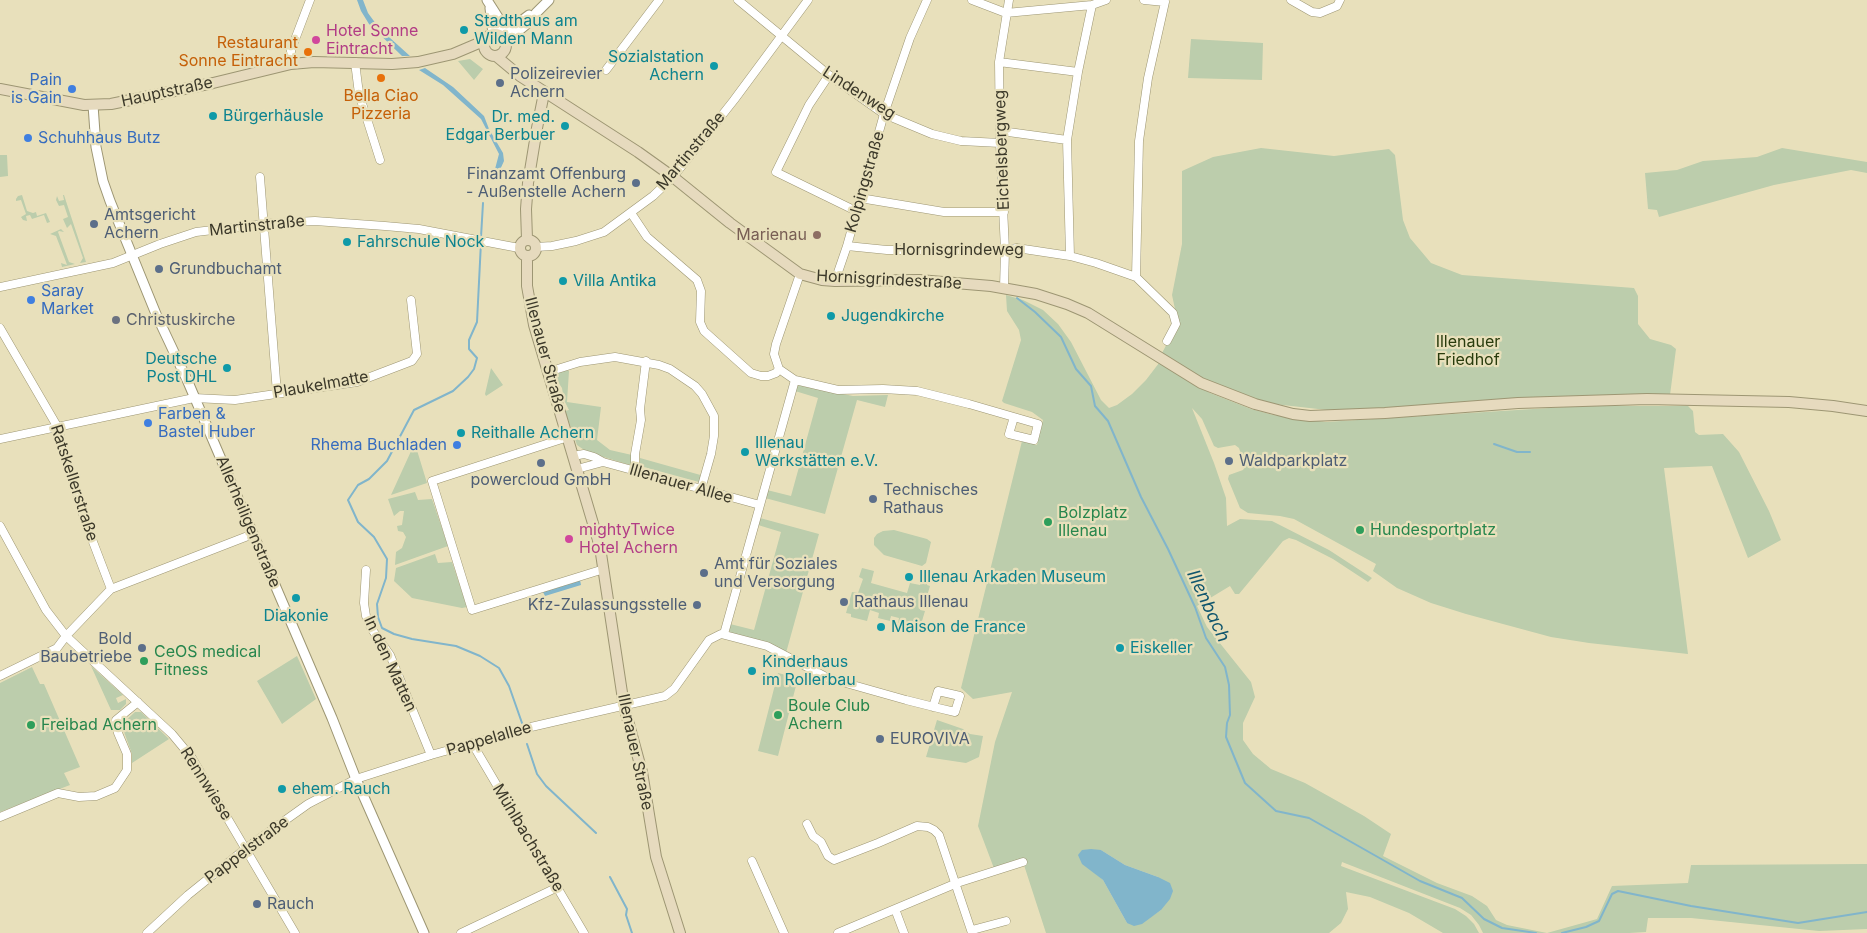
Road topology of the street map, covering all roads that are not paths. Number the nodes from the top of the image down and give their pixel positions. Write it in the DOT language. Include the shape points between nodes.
graph roads {
  1 [pos="310,0"];
  2 [pos="549,0"];
  3 [pos="659,0"];
  4 [pos="738,0"];
  5 [pos="808,0"];
  6 [pos="927,0"];
  7 [pos="972,0"];
  8 [pos="1009,0"];
  9 [pos="1106,0"];
  10 [pos="1144,0"];
  11 [pos="1291,0"];
  12 [pos="1340,0"];
  13 [pos="488,2"];
  14 [pos="1092,5"];
  15 [pos="536,13"];
  16 [pos="1006,13"];
  17 [pos="501,22"];
  18 [pos="514,26"];
  19 [pos="782,36"];
  20 [pos="496,43"];
  21 [pos="354,62"];
  22 [pos="999,62"];
  23 [pos="291,64"];
  24 [pos="606,70"];
  25 [pos="1078,72"];
  26 [pos="829,75"];
  27 [pos="0,89"];
  28 [pos="544,92"];
  29 [pos="93,105"];
  30 [pos="884,114"];
  31 [pos="1001,131"];
  32 [pos="1067,140"];
  33 [pos="1000,143"];
  34 [pos="380,160"];
  35 [pos="260,177"];
  36 [pos="673,177"];
  37 [pos="860,198"];
  38 [pos="856,211"];
  39 [pos="1004,212"];
  40 [pos="631,213"];
  41 [pos="264,224"];
  42 [pos="527,239"];
  43 [pos="847,246"];
  44 [pos="519,248"];
  45 [pos="536,248"];
  46 [pos="1005,250"];
  47 [pos="132,254"];
  48 [pos="527,256"];
  49 [pos="1070,256"];
  50 [pos="800,274"];
  51 [pos="1136,277"];
  52 [pos="835,281"];
  53 [pos="0,287"];
  54 [pos="1004,288"];
  55 [pos="411,300"];
  56 [pos="0,328"];
  57 [pos="1167,341"];
  58 [pos="646,361"];
  59 [pos="779,369"];
  60 [pos="548,372"];
  61 [pos="794,380"];
  62 [pos="277,393"];
  63 [pos="194,398"];
  64 [pos="1867,411"];
  65 [pos="1014,417"];
  66 [pos="57,426"];
  67 [pos="568,437"];
  68 [pos="0,439"];
  69 [pos="573,456"];
  70 [pos="603,462"];
  71 [pos="577,469"];
  72 [pos="636,471"];
  73 [pos="701,489"];
  74 [pos="760,505"];
  75 [pos="0,526"];
  76 [pos="253,534"];
  77 [pos="604,568"];
  78 [pos="366,570"];
  79 [pos="111,589"];
  80 [pos="724,634"];
  81 [pos="66,636"];
  82 [pos="0,676"];
  83 [pos="138,702"];
  84 [pos="624,706"];
  85 [pos="933,707"];
  86 [pos="472,743"];
  87 [pos="430,755"];
  88 [pos="356,779"];
  89 [pos="0,816"];
  90 [pos="807,824"];
  91 [pos="245,849"];
  92 [pos="752,861"];
  93 [pos="1023,862"];
  94 [pos="957,883"];
  95 [pos="558,887"];
  96 [pos="895,908"];
  97 [pos="1006,921"];
  98 [pos="972,932"];
  99 [pos="147,933"];
  100 [pos="295,933"];
  101 [pos="424,933"];
  102 [pos="461,933"];
  103 [pos="584,933"];
  104 [pos="680,933"];
  105 [pos="784,933"];
  106 [pos="838,933"];
  107 [pos="904,933"];
  1 -- 23 [label="street" via="291,50"];
  2 -- 15 [label="street"];
  3 -- 24 [label="street"];
  4 -- 19 [label="street, Lindenweg"];
  5 -- 19 [label="street, Martinstraße"];
  6 -- 30 [label="street, Kolpingstraße"];
  7 -- 16 [label="street"];
  8 -- 16 [label="street, Eichelsbergweg"];
  9 -- 14 [label="street"];
  10 -- 51 [label="street" via="1165,2 1148,78 1139,140"];
  11 -- 12 [label="street" via="1320,13 1337,6"];
  13 -- 17 [label="street"];
  13 -- 20 [label="street"];
  14 -- 16 [label="street"];
  14 -- 25 [label="street"];
  15 -- 18 [label="street"];
  15 -- 20 [label="street" via="534,19"];
  16 -- 22 [label="street, Eichelsbergweg"];
  17 -- 18 [label="street"];
  17 -- 20 [label="street"];
  18 -- 20 [label="street"];
  19 -- 26 [label="street, Lindenweg"];
  19 -- 36 [label="street, Martinstraße"];
  20 -- 21 [label="main road, Hauptstraße" via="414,63"];
  20 -- 28 [label="main road, Hornisgrindestraße" via="504,64"];
  21 -- 23 [label="main road, Hauptstraße"];
  21 -- 34 [label="street" via="359,94"];
  22 -- 25 [label="street"];
  22 -- 31 [label="street, Eichelsbergweg"];
  23 -- 29 [label="main road, Hauptstraße" via="159,95"];
  25 -- 32 [label="street"];
  26 -- 30 [label="street, Lindenweg"];
  26 -- 38 [label="street" via="809,105 776,172"];
  27 -- 29 [label="main road, Hauptstraße"];
  28 -- 36 [label="main road, Hornisgrindestraße"];
  28 -- 42 [label="main road" via="528,183"];
  29 -- 47 [label="street, Allerheiligenstraße" via="96,147 103,181"];
  30 -- 33 [label="street, Lindenweg" via="961,141"];
  30 -- 37 [label="street, Kolpingstraße"];
  31 -- 32 [label="street"];
  31 -- 33 [label="street, Eichelsbergweg"];
  32 -- 49 [label="street"];
  33 -- 39 [label="street, Eichelsbergweg"];
  35 -- 41 [label="street"];
  36 -- 40 [label="street, Martinstraße"];
  36 -- 50 [label="main road, Hornisgrindestraße"];
  37 -- 38 [label="street, Kolpingstraße"];
  37 -- 39 [label="street" via="944,212"];
  38 -- 43 [label="street, Kolpingstraße"];
  39 -- 46 [label="street, Eichelsbergweg"];
  40 -- 45 [label="street, Martinstraße" via="604,232 588,238"];
  40 -- 59 [label="street" via="647,237 697,280 701,291 700,322 704,331 751,373 768,376"];
  41 -- 44 [label="street, Martinstraße" via="316,221 419,229"];
  41 -- 47 [label="street, Martinstraße" via="196,232"];
  41 -- 62 [label="street"];
  42 -- 44 [label="main road"];
  42 -- 45 [label="main road" via="533,241"];
  43 -- 46 [label="street, Hornisgrindeweg" via="886,250"];
  43 -- 52 [label="street, Kolpingstraße"];
  44 -- 48 [label="main road"];
  45 -- 48 [label="main road" via="533,255"];
  46 -- 49 [label="street, Hornisgrindeweg" via="1017,248"];
  46 -- 54 [label="street, Eichelsbergweg"];
  47 -- 53 [label="street, Martinstraße" via="113,262"];
  47 -- 63 [label="street, Allerheiligenstraße"];
  48 -- 60 [label="main road, Illenauer Straße" via="530,305"];
  49 -- 51 [label="street, Hornisgrindeweg"];
  50 -- 52 [label="main road, Hornisgrindestraße"];
  50 -- 59 [label="street" via="776,344 774,354"];
  51 -- 57 [label="street, Hornisgrindeweg" via="1173,313 1176,324"];
  52 -- 54 [label="main road, Hornisgrindestraße" via="918,280"];
  54 -- 64 [label="main road, Hornisgrindestraße" via="1057,300 1088,313 1200,383 1255,404 1293,414 1385,413 1518,403 1648,399 1789,402"];
  55 -- 62 [label="street, Plaukelmatte" via="417,354 412,361 357,382"];
  56 -- 66 [label="street, Ratskellerstraße"];
  58 -- 60 [label="street" via="615,357 580,362"];
  58 -- 72 [label="street" via="635,454"];
  58 -- 73 [label="street" via="670,369 695,386 714,416 711,454"];
  59 -- 61 [label="street"];
  60 -- 67 [label="main road, Illenauer Straße"];
  61 -- 65 [label="street" via="838,390 917,391"];
  61 -- 74 [label="street"];
  62 -- 63 [label="street, Plaukelmatte" via="235,400"];
  63 -- 66 [label="street, Plaukelmatte"];
  63 -- 76 [label="street, Allerheiligenstraße"];
  66 -- 68 [label="street, Plaukelmatte"];
  66 -- 79 [label="street, Ratskellerstraße" via="85,521"];
  67 -- 69 [label="main road, Illenauer Straße"];
  67 -- 77 [label="street" via="432,481 472,610"];
  69 -- 70 [label="street, Illenauer Allee" via="584,454"];
  69 -- 71 [label="main road, Illenauer Straße"];
  70 -- 71 [label="street"];
  70 -- 72 [label="street, Illenauer Allee"];
  71 -- 77 [label="main road, Illenauer Straße"];
  72 -- 73 [label="street, Illenauer Allee"];
  73 -- 74 [label="street, Illenauer Allee"];
  74 -- 80 [label="street"];
  75 -- 81 [label="street, Rennwiese" via="46,610"];
  76 -- 79 [label="street"];
  76 -- 88 [label="street, Allerheiligenstraße"];
  77 -- 84 [label="main road, Illenauer Straße"];
  78 -- 87 [label="street, In den Matten" via="366,616 390,655"];
  79 -- 81 [label="street"];
  80 -- 84 [label="street, Pappelallee" via="709,640 674,689 665,696"];
  80 -- 85 [label="street" via="767,646 828,678"];
  81 -- 82 [label="street" via="57,648"];
  81 -- 83 [label="street, Rennwiese"];
  83 -- 89 [label="street" via="116,720 127,754 127,770 115,788 96,796 58,793"];
  83 -- 91 [label="street, Rennwiese" via="192,758"];
  84 -- 86 [label="street, Pappelallee"];
  84 -- 104 [label="main road, Illenauer Straße" via="642,772 656,857"];
  86 -- 87 [label="street, Pappelallee"];
  86 -- 95 [label="street, Mühlbachstraße"];
  87 -- 88 [label="street, Pappelallee"];
  88 -- 91 [label="street, Pappelstraße" via="308,804"];
  88 -- 101 [label="street, Allerheiligenstraße"];
  90 -- 94 [label="street" via="834,860 917,826 928,827 939,835"];
  91 -- 99 [label="street, Pappelstraße"];
  91 -- 100 [label="street, Rennwiese"];
  92 -- 105 [label="street"];
  93 -- 94 [label="street"];
  94 -- 96 [label="street"];
  94 -- 98 [label="street"];
  95 -- 102 [label="street"];
  95 -- 103 [label="street, Mühlbachstraße"];
  96 -- 106 [label="street"];
  96 -- 107 [label="street"];
  97 -- 98 [label="street"];
}
